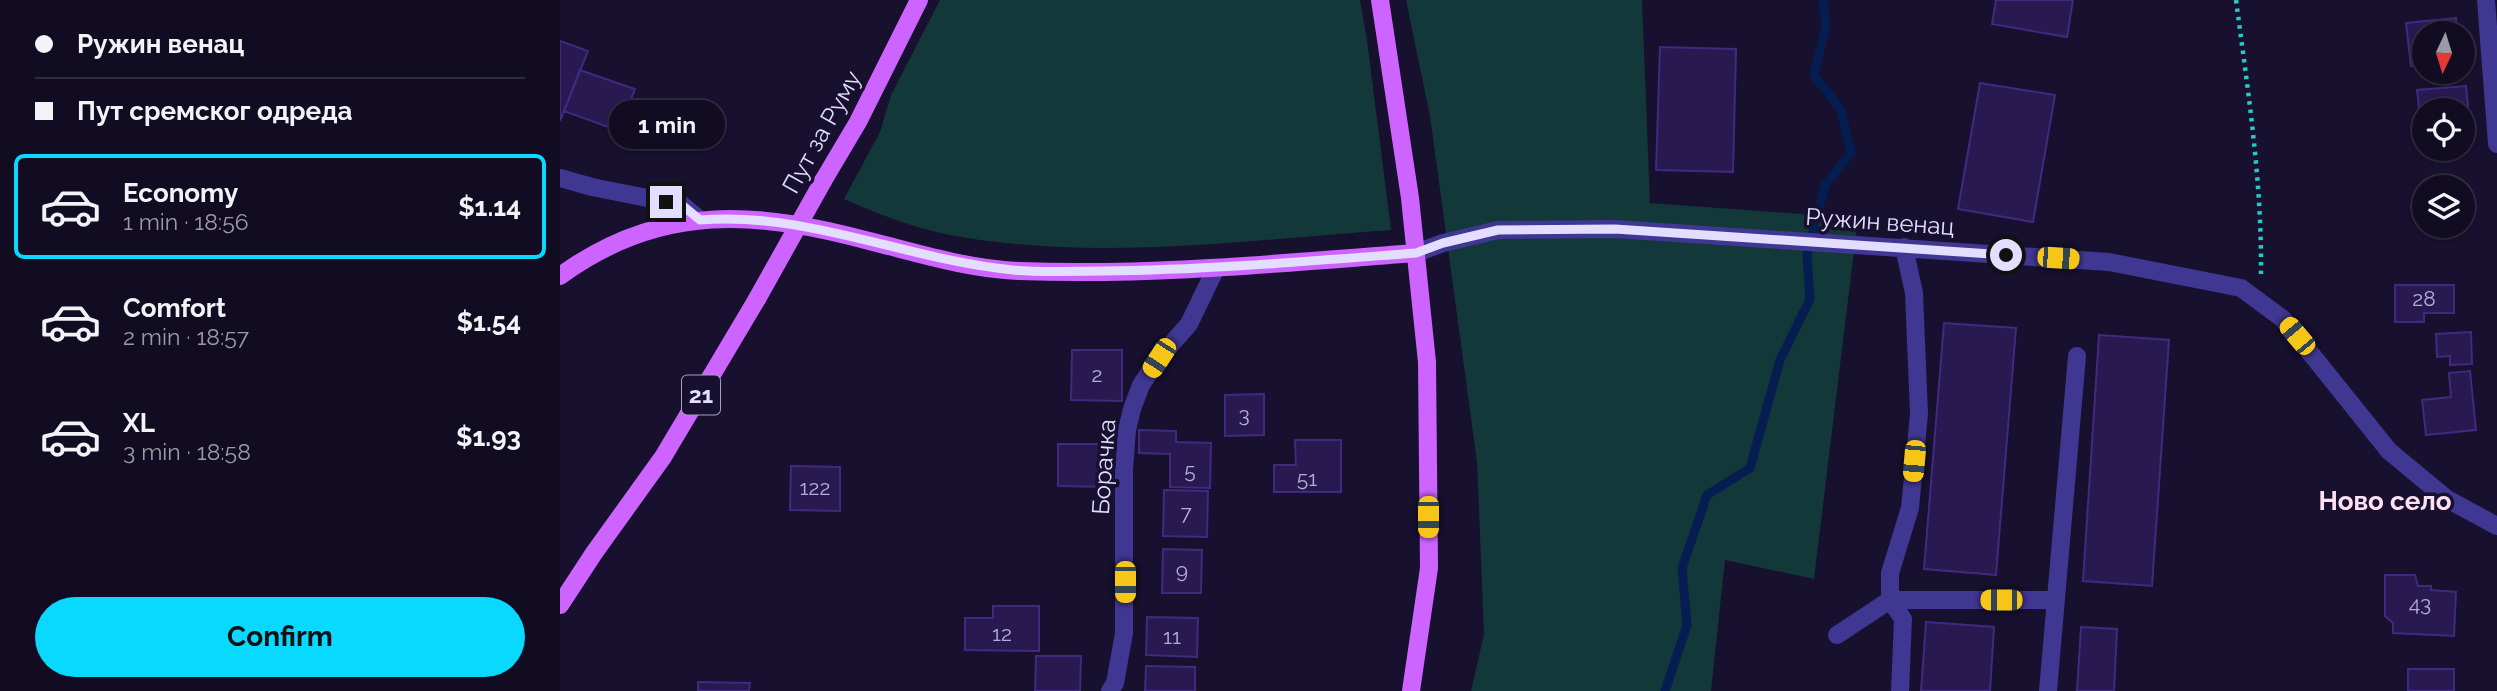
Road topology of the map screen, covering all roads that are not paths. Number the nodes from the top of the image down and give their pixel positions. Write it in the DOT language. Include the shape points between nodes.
graph roads {
  1 [pos="919,0"];
  2 [pos="1380,0"];
  3 [pos="2486,0"];
  4 [pos="2497,144"];
  5 [pos="560,178"];
  6 [pos="700,220"];
  7 [pos="1903,247"];
  8 [pos="1416,253"];
  9 [pos="1216,268"];
  10 [pos="560,276"];
  11 [pos="2077,356"];
  12 [pos="2497,526"];
  13 [pos="1889,600"];
  14 [pos="2056,600"];
  15 [pos="560,605"];
  16 [pos="1837,635"];
  17 [pos="1110,691"];
  18 [pos="1411,691"];
  19 [pos="1900,691"];
  20 [pos="2048,691"];
  1 -- 15 [label="main road, Пут за Руму / 21, bridge" via="858,121 757,299 663,457"];
  2 -- 8 [label="main road"];
  3 -- 4 [label="street"];
  5 -- 6 [label="street" via="682,205"];
  6 -- 9 [label="main road" via="730,217 791,222 949,261 1016,271"];
  6 -- 10 [label="main road" via="638,233 588,255"];
  7 -- 8 [label="street, Ружин венац" via="1615,229 1498,230"];
  7 -- 12 [label="street, Ружин венац" via="2109,262 2241,288 2283,319 2389,451 2447,499"];
  7 -- 13 [label="street" via="1914,293 1919,414 1910,508 1890,573"];
  8 -- 9 [label="main road"];
  8 -- 18 [label="main road" via="1427,362 1429,569"];
  9 -- 17 [label="street, Борачка" via="1189,324 1159,358 1132,409 1124,470 1124,633"];
  11 -- 14 [label="street"];
  13 -- 14 [label="street"];
  13 -- 16 [label="street"];
  13 -- 19 [label="street" via="1903,619"];
  14 -- 20 [label="street"];
}
